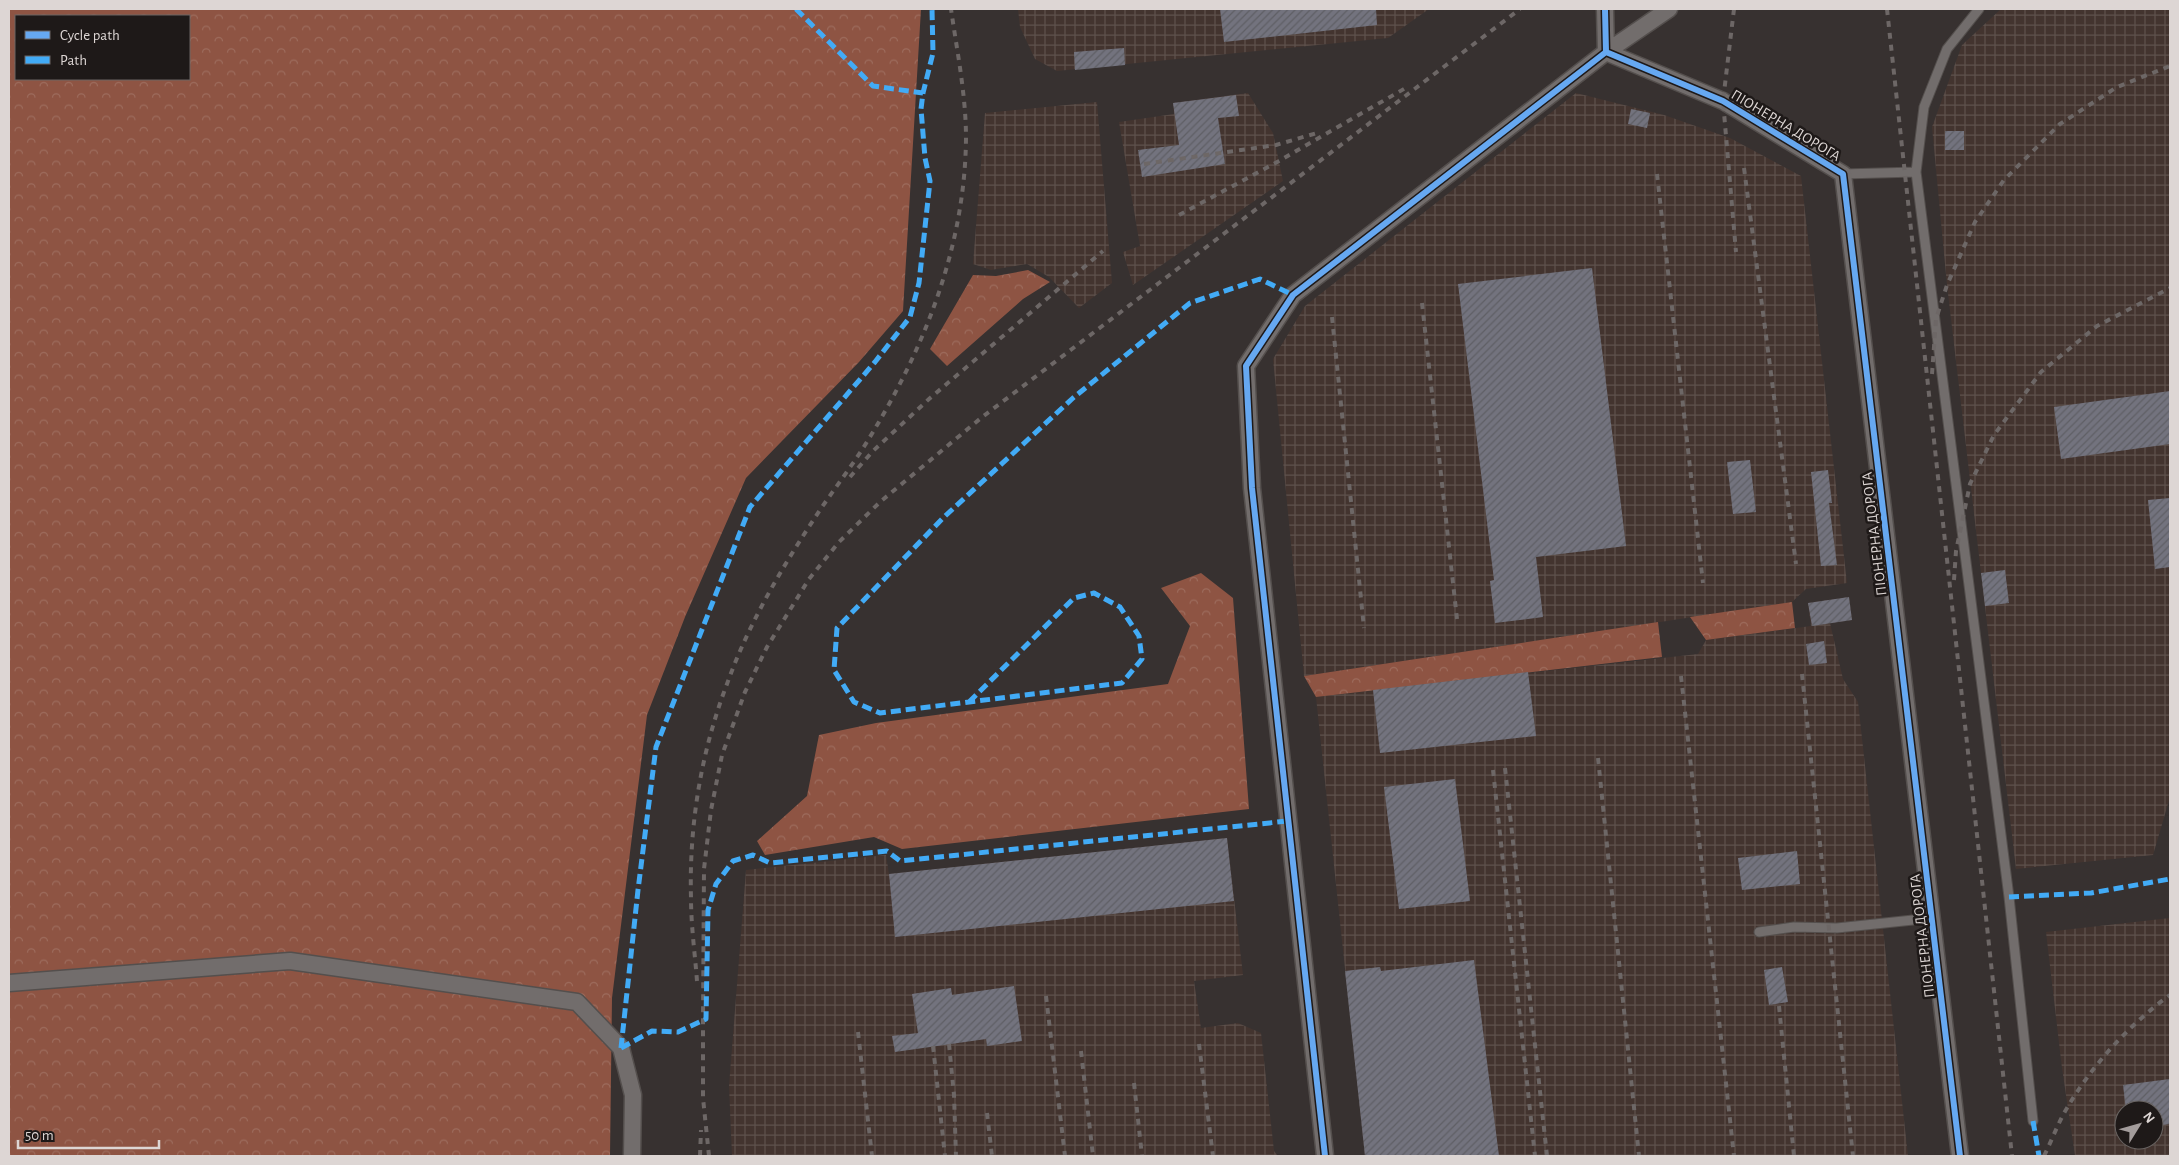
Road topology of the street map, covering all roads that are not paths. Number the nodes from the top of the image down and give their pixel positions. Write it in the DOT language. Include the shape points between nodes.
graph roads {
  1 [pos="1605,9"];
  2 [pos="1669,9"];
  3 [pos="1979,9"];
  4 [pos="1606,52"];
  5 [pos="1916,172"];
  6 [pos="1843,174"];
  7 [pos="1932,918"];
  8 [pos="1759,932"];
  9 [pos="9,983"];
  10 [pos="2033,1121"];
  11 [pos="632,1156"];
  12 [pos="1325,1156"];
  13 [pos="1960,1156"];
  1 -- 4 [label="street"];
  2 -- 4 [label="street"];
  3 -- 5 [label="lane" via="1947,49 1924,107"];
  4 -- 6 [label="street, ПІОНЕРНА ДОРОГА" via="1723,101"];
  4 -- 12 [label="street" via="1293,295 1246,366 1252,488"];
  5 -- 6 [label="lane"];
  5 -- 10 [label="lane" via="2008,887"];
  6 -- 7 [label="street, ПІОНЕРНА ДОРОГА"];
  7 -- 8 [label="lane"];
  7 -- 13 [label="street, ПІОНЕРНА ДОРОГА"];
  9 -- 11 [label="street" via="290,961 577,1002 621,1048 633,1095"];
}
